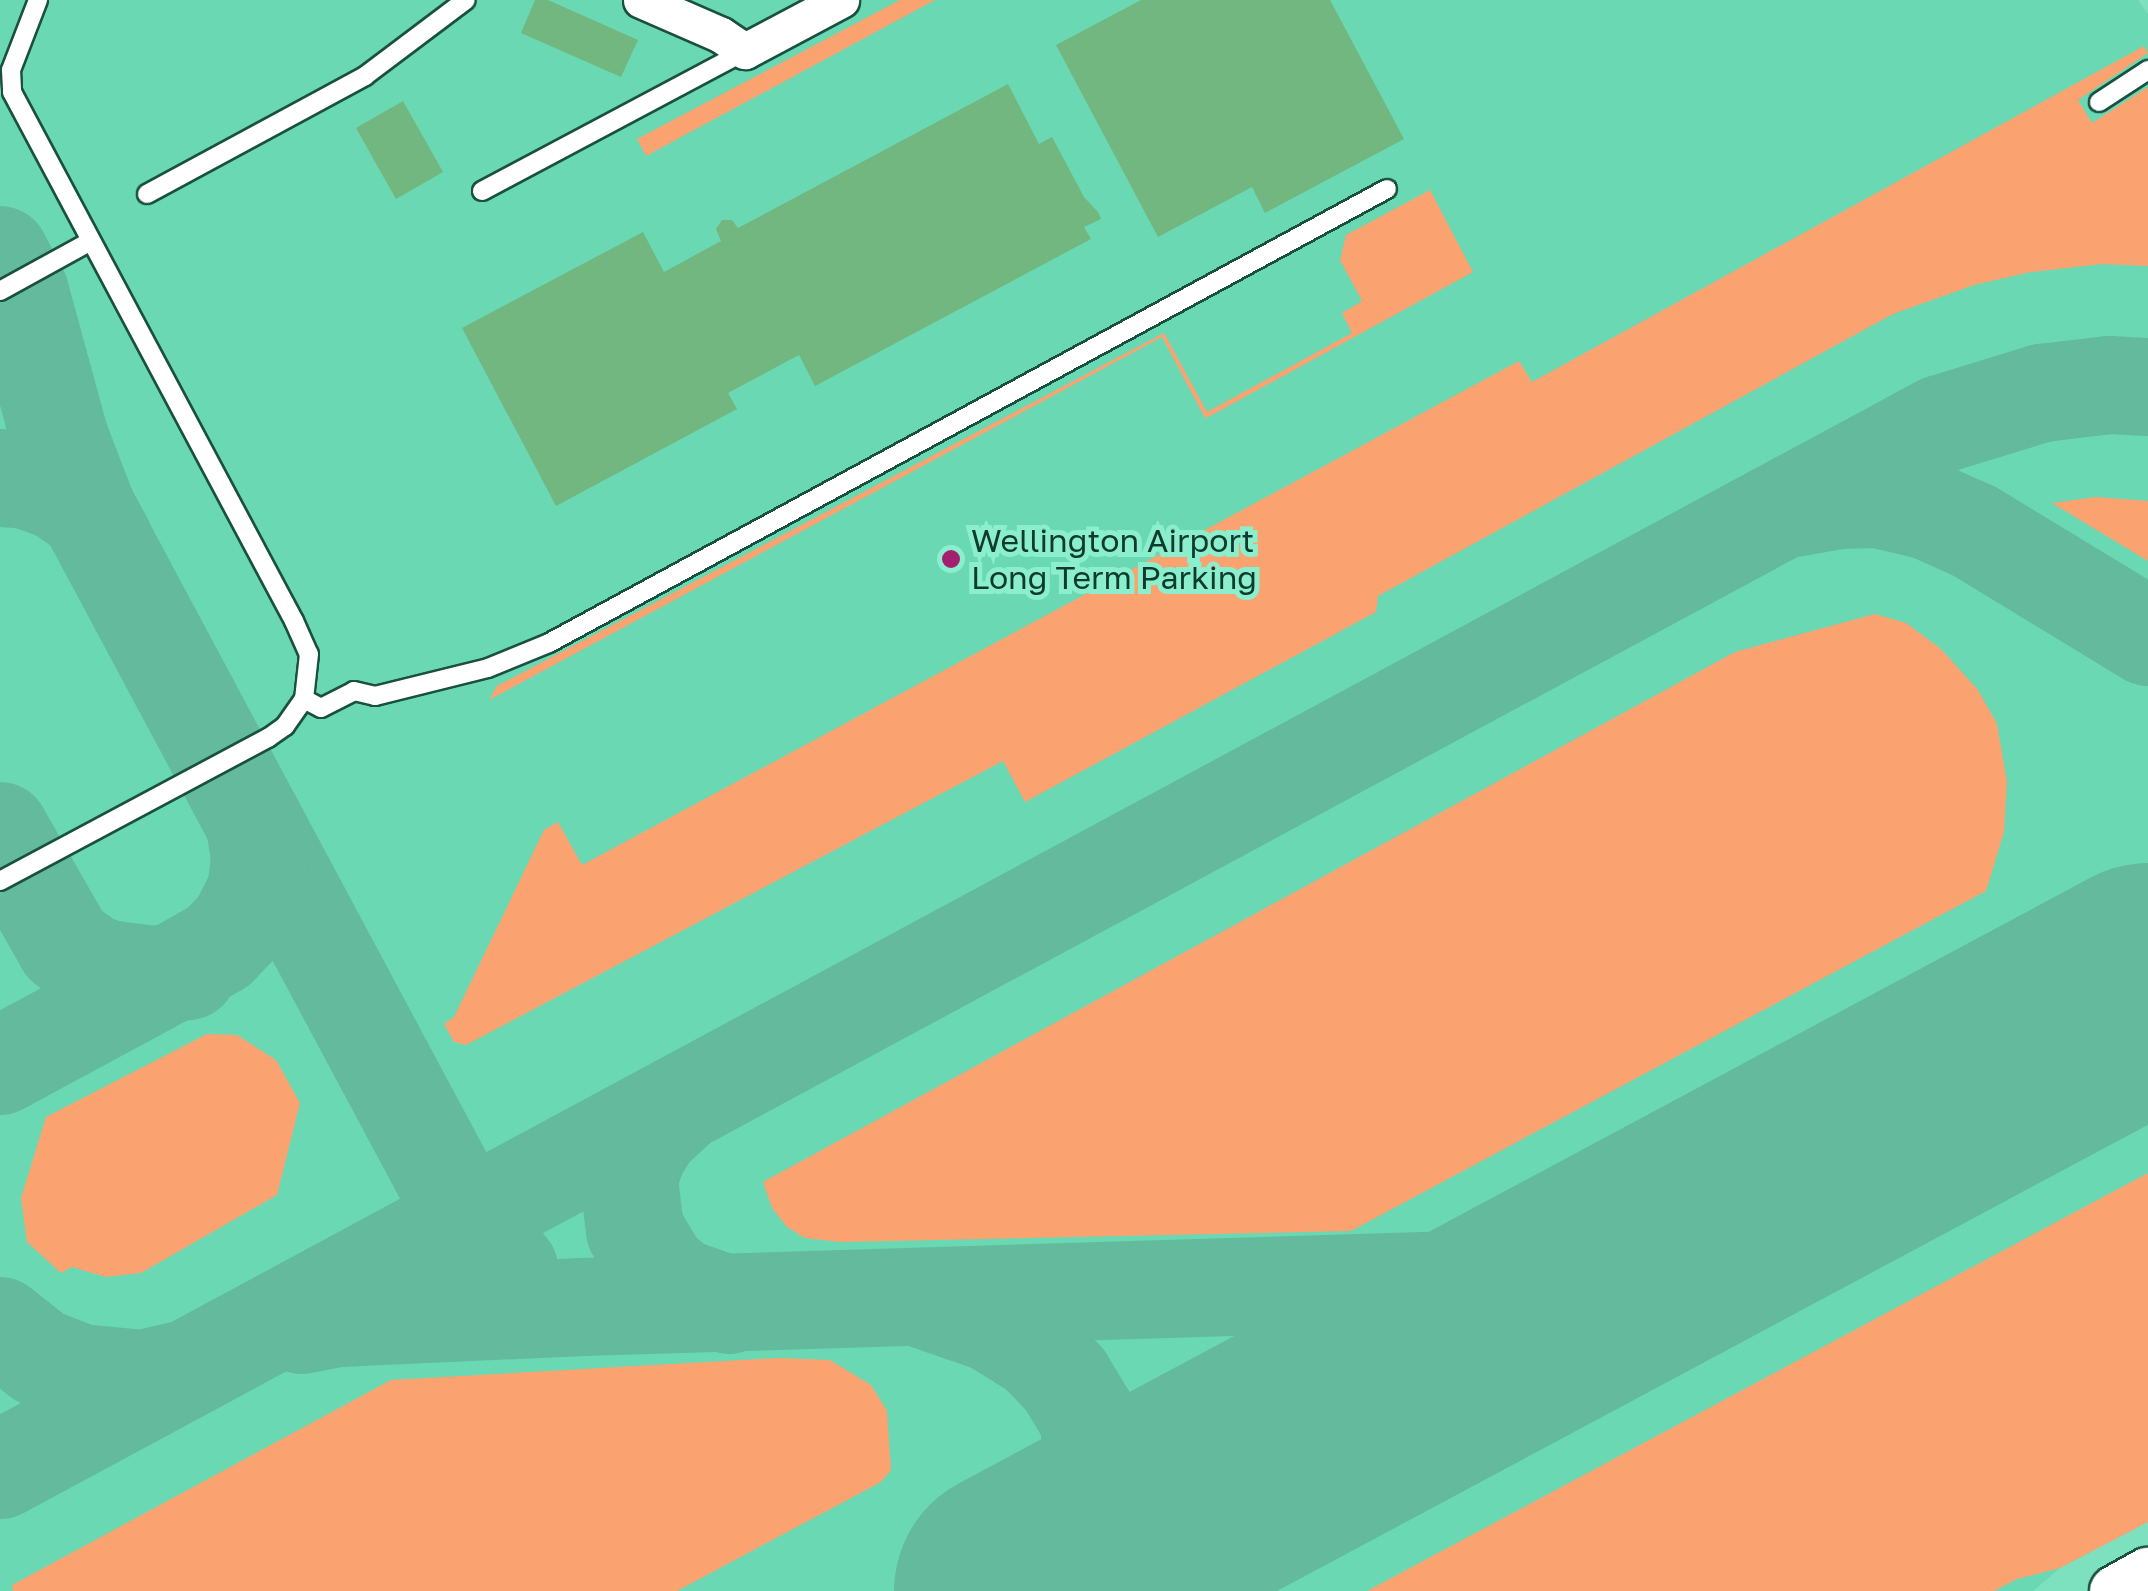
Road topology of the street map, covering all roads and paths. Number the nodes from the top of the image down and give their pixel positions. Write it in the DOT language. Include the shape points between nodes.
graph roads {
  1 [pos="38,0"];
  2 [pos="466,0"];
  3 [pos="641,0"];
  4 [pos="841,0"];
  5 [pos="746,51"];
  6 [pos="2148,70"];
  7 [pos="2099,102"];
  8 [pos="1387,189"];
  9 [pos="482,190"];
  10 [pos="147,194"];
  11 [pos="89,242"];
  12 [pos="0,291"];
  13 [pos="304,699"];
  14 [pos="0,880"];
  15 [pos="2148,1574"];
  16 [pos="2115,1591"];
  1 -- 11 [label="lane" via="11,70 12,92"];
  2 -- 10 [label="lane" via="348,86"];
  3 -- 5 [label="street"];
  4 -- 5 [label="street"];
  5 -- 9 [label="lane"];
  6 -- 7 [label="lane"];
  8 -- 13 [label="lane" via="549,643 488,668 375,696 354,692 321,708"];
  11 -- 12 [label="lane"];
  11 -- 13 [label="lane" via="302,638 311,670"];
  13 -- 14 [label="lane" via="268,738"];
  15 -- 16 [label="main road"];
}
